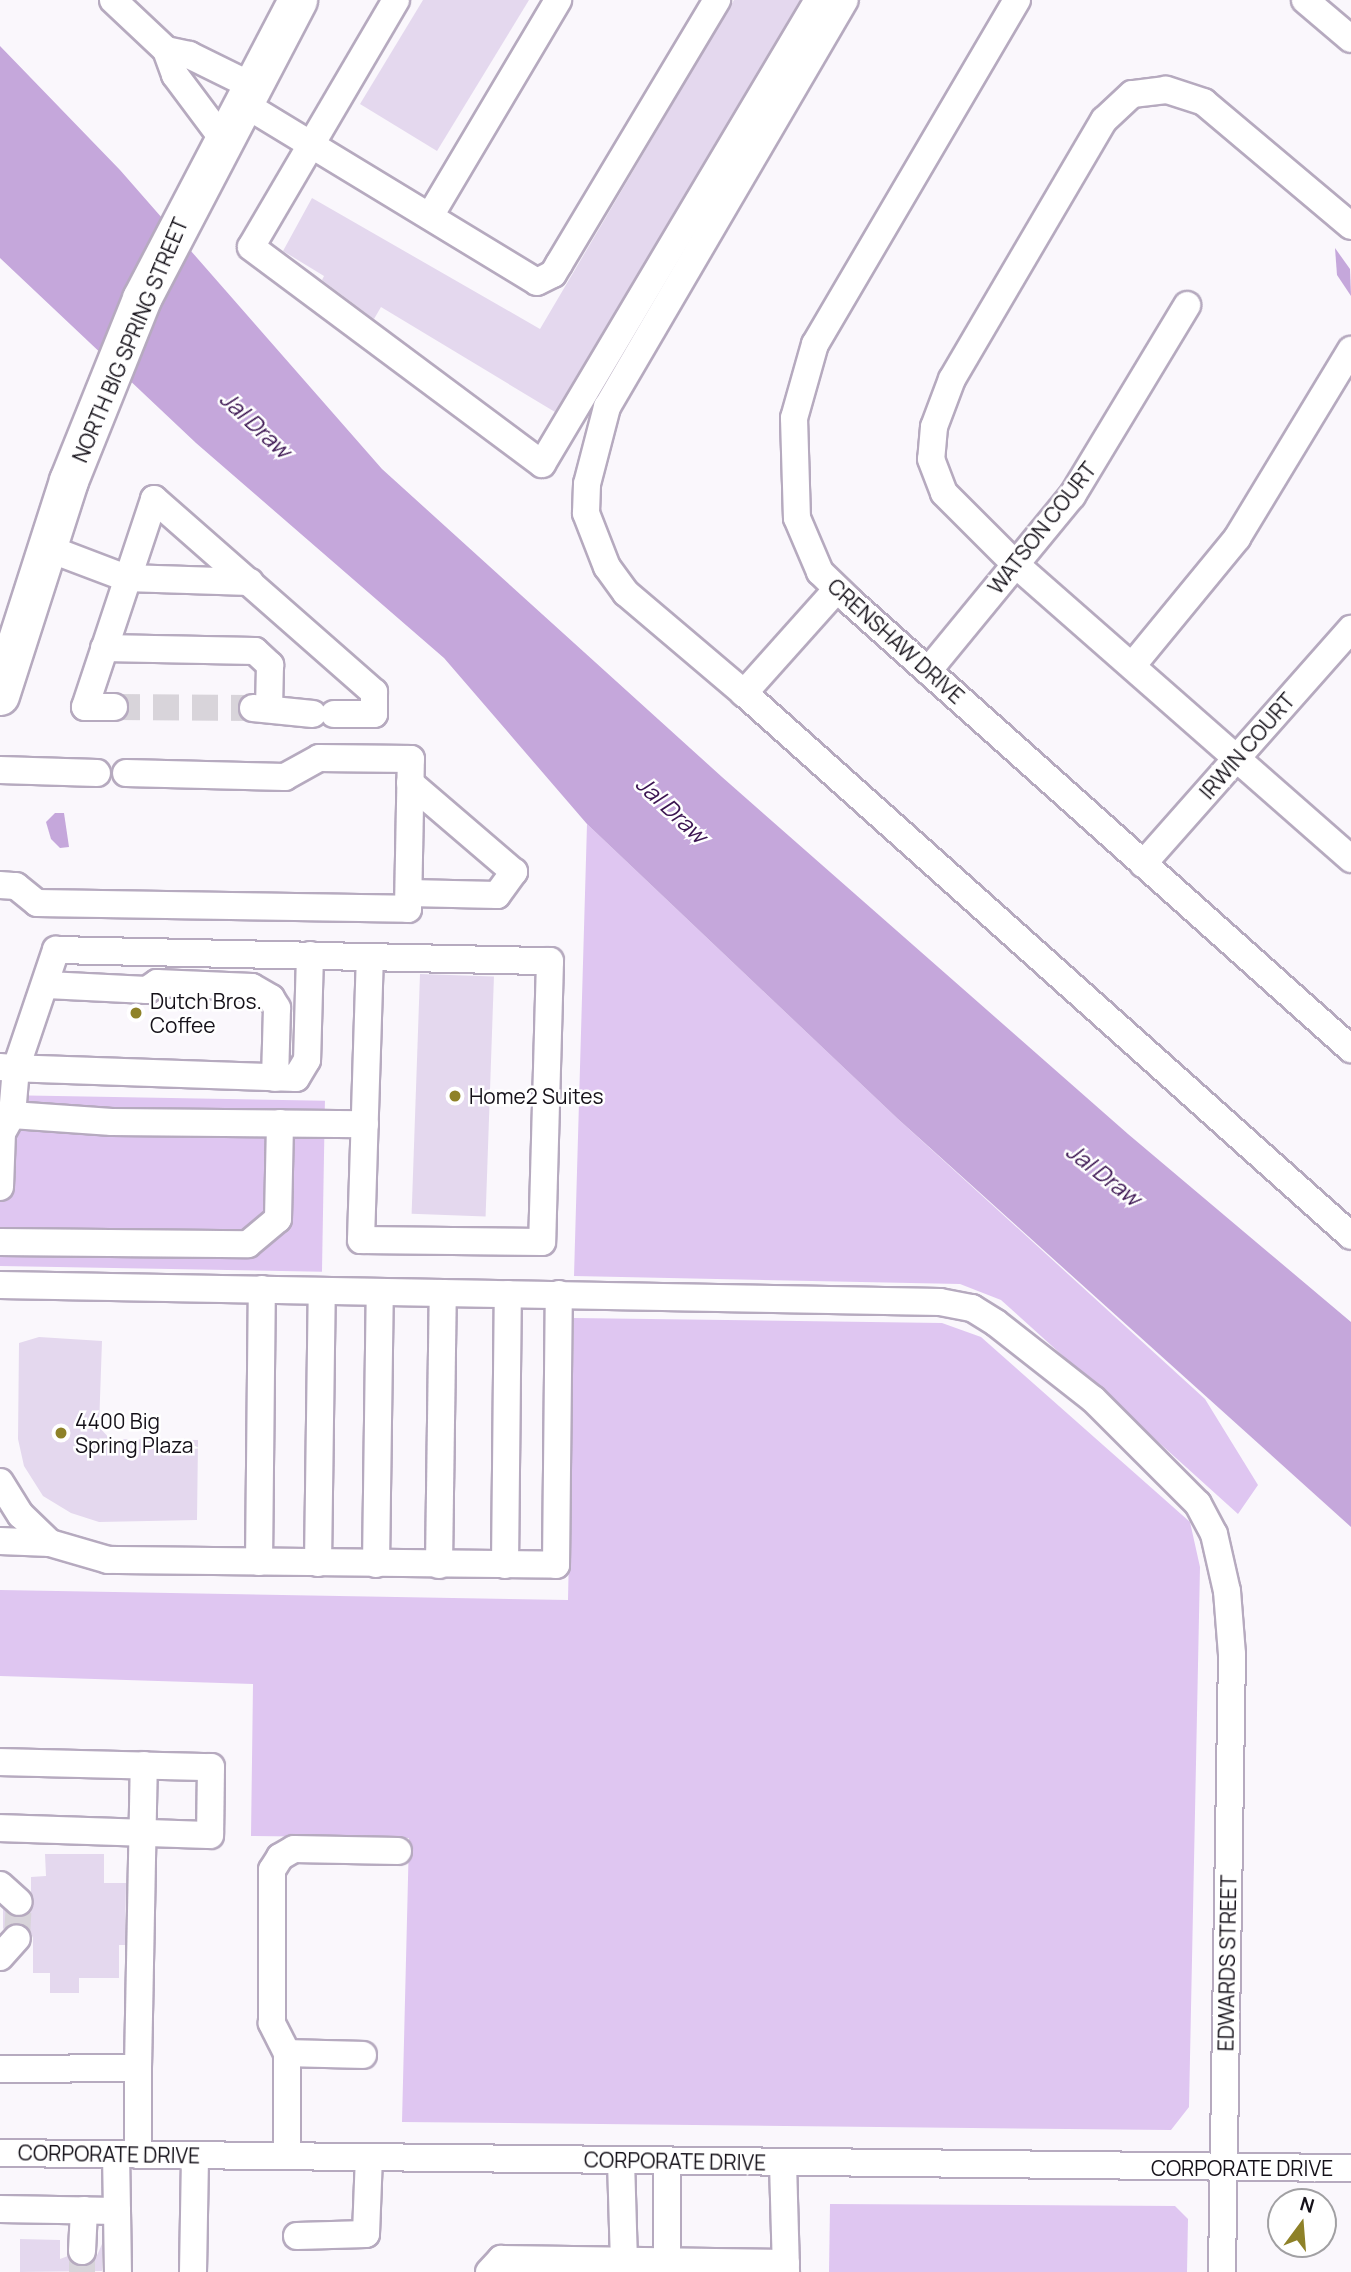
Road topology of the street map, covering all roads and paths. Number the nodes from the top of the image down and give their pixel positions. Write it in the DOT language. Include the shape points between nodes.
graph roads {
  1 [pos="113,0"];
  2 [pos="298,0"];
  3 [pos="396,0"];
  4 [pos="558,0"];
  5 [pos="718,0"];
  6 [pos="818,0"];
  7 [pos="845,0"];
  8 [pos="1017,0"];
  9 [pos="1322,6"];
  10 [pos="1351,39"];
  11 [pos="166,50"];
  12 [pos="245,93"];
  13 [pos="222,138"];
  14 [pos="312,143"];
  15 [pos="430,216"];
  16 [pos="1351,226"];
  17 [pos="1186,305"];
  18 [pos="1351,349"];
  19 [pos="47,548"];
  20 [pos="1016,565"];
  21 [pos="126,578"];
  22 [pos="250,582"];
  23 [pos="837,589"];
  24 [pos="1351,629"];
  25 [pos="104,648"];
  26 [pos="1132,666"];
  27 [pos="928,671"];
  28 [pos="1,687"];
  29 [pos="744,693"];
  30 [pos="114,707"];
  31 [pos="1237,758"];
  32 [pos="0,770"];
  33 [pos="97,773"];
  34 [pos="126,773"];
  35 [pos="410,783"];
  36 [pos="1351,859"];
  37 [pos="1143,864"];
  38 [pos="0,885"];
  39 [pos="409,893"];
  40 [pos="310,956"];
  41 [pos="370,957"];
  42 [pos="47,985"];
  43 [pos="1351,1049"];
  44 [pos="8,1068"];
  45 [pos="275,1077"];
  46 [pos="12,1115"];
  47 [pos="281,1123"];
  48 [pos="365,1124"];
  49 [pos="0,1187"];
  50 [pos="1351,1236"];
  51 [pos="0,1242"];
  52 [pos="0,1285"];
  53 [pos="262,1289"];
  54 [pos="322,1291"];
  55 [pos="380,1292"];
  56 [pos="443,1293"];
  57 [pos="508,1294"];
  58 [pos="559,1294"];
  59 [pos="0,1482"];
  60 [pos="0,1541"];
  61 [pos="50,1543"];
  62 [pos="259,1562"];
  63 [pos="318,1563"];
  64 [pos="376,1564"];
  65 [pos="439,1564"];
  66 [pos="505,1565"];
  67 [pos="0,1762"];
  68 [pos="144,1765"];
  69 [pos="0,1828"];
  70 [pos="143,1832"];
  71 [pos="398,1851"];
  72 [pos="287,2053"];
  73 [pos="363,2055"];
  74 [pos="138,2068"];
  75 [pos="0,2069"];
  76 [pos="0,2153"];
  77 [pos="127,2155"];
  78 [pos="195,2155"];
  79 [pos="287,2156"];
  80 [pos="369,2157"];
  81 [pos="621,2161"];
  82 [pos="667,2161"];
  83 [pos="783,2163"];
  84 [pos="1224,2168"];
  85 [pos="1351,2168"];
  86 [pos="0,2209"];
  87 [pos="84,2210"];
  88 [pos="117,2211"];
  89 [pos="298,2236"];
  90 [pos="82,2251"];
  91 [pos="624,2261"];
  92 [pos="667,2262"];
  93 [pos="786,2268"];
  94 [pos="118,2272"];
  95 [pos="194,2272"];
  96 [pos="489,2272"];
  97 [pos="1222,2272"];
  1 -- 11 [label="street"];
  2 -- 12 [label="highway, NORTH BIG SPRING STREET"];
  3 -- 14 [label="street"];
  4 -- 15 [label="street"];
  5 -- 15 [label="street" via="559,264 545,280 537,282 517,271"];
  6 -- 14 [label="street" via="542,464 251,247"];
  7 -- 29 [label="street" via="607,407 587,484 586,513 607,567 626,593"];
  8 -- 23 [label="street, CRENSHAW DRIVE" via="834,311 804,373 794,418 796,510 807,549"];
  9 -- 10 [label="street"];
  11 -- 12 [label="street" via="189,55"];
  11 -- 13 [label="street" via="175,75"];
  12 -- 13 [label="highway, NORTH BIG SPRING STREET"];
  12 -- 14 [label="street"];
  13 -- 19 [label="highway, NORTH BIG SPRING STREET" via="108,383"];
  14 -- 15 [label="street"];
  16 -- 20 [label="street" via="1204,102 1178,91 1153,90 1132,94 1117,105 952,379 934,427 931,459 944,493"];
  17 -- 20 [label="street, WATSON COURT" via="1085,477"];
  18 -- 26 [label="street" via="1237,538"];
  19 -- 21 [label="street"];
  19 -- 28 [label="highway, NORTH BIG SPRING STREET"];
  20 -- 26 [label="street"];
  20 -- 27 [label="street, WATSON COURT"];
  21 -- 22 [label="street"];
  21 -- 22 [label="street" via="155,499"];
  21 -- 25 [label="street"];
  22 -- 25 [label="street" via="374,692 374,714 261,708 270,664 255,651"];
  23 -- 27 [label="street, CRENSHAW DRIVE"];
  23 -- 29 [label="street"];
  24 -- 31 [label="street, IRWIN COURT"];
  25 -- 30 [label="street" via="85,707"];
  26 -- 31 [label="street"];
  27 -- 37 [label="street, CRENSHAW DRIVE"];
  29 -- 50 [label="street"];
  31 -- 36 [label="street"];
  31 -- 37 [label="street, IRWIN COURT"];
  32 -- 33 [label="street"];
  34 -- 35 [label="street" via="285,777 319,758 411,759"];
  35 -- 39 [label="street"];
  35 -- 39 [label="street" via="514,872 497,895"];
  37 -- 43 [label="street, CRENSHAW DRIVE"];
  38 -- 39 [label="street" via="16,886 37,903 408,909"];
  40 -- 41 [label="street"];
  40 -- 42 [label="street" via="56,950"];
  40 -- 45 [label="street" via="307,1060 296,1078"];
  41 -- 48 [label="street"];
  41 -- 48 [label="street" via="550,961 542,1241 361,1240"];
  42 -- 44 [label="street"];
  42 -- 45 [label="street" via="147,990 157,984 252,987 277,1008"];
  44 -- 45 [label="street"];
  44 -- 46 [label="street"];
  46 -- 47 [label="street" via="112,1122"];
  46 -- 49 [label="street" via="2,1133"];
  47 -- 48 [label="street"];
  47 -- 51 [label="street" via="278,1219 248,1244"];
  52 -- 53 [label="street, EDWARDS STREET"];
  53 -- 54 [label="street, EDWARDS STREET"];
  53 -- 62 [label="street"];
  54 -- 55 [label="street, EDWARDS STREET"];
  54 -- 63 [label="street"];
  55 -- 56 [label="street, EDWARDS STREET"];
  55 -- 64 [label="street"];
  56 -- 57 [label="street, EDWARDS STREET"];
  56 -- 65 [label="street"];
  57 -- 58 [label="street, EDWARDS STREET"];
  57 -- 66 [label="street"];
  58 -- 66 [label="street" via="556,1565"];
  58 -- 84 [label="street, EDWARDS STREET" via="940,1302 972,1308 1093,1399 1198,1504 1214,1534 1227,1591 1231,1654"];
  59 -- 61 [label="street" via="22,1515"];
  60 -- 61 [label="street"];
  61 -- 62 [label="street" via="108,1560"];
  62 -- 63 [label="street"];
  63 -- 64 [label="street"];
  64 -- 65 [label="street"];
  65 -- 66 [label="street"];
  67 -- 68 [label="street"];
  68 -- 70 [label="street"];
  68 -- 70 [label="street" via="211,1767 210,1835"];
  69 -- 70 [label="street"];
  70 -- 74 [label="street"];
  71 -- 72 [label="street" via="293,1849 280,1857 272,1870 272,2023"];
  72 -- 73 [label="street"];
  72 -- 79 [label="street"];
  74 -- 75 [label="street"];
  74 -- 77 [label="street"];
  76 -- 77 [label="street, CORPORATE DRIVE"];
  77 -- 78 [label="street, CORPORATE DRIVE"];
  77 -- 88 [label="street"];
  78 -- 79 [label="street, CORPORATE DRIVE"];
  78 -- 95 [label="street"];
  79 -- 80 [label="street, CORPORATE DRIVE"];
  80 -- 81 [label="street, CORPORATE DRIVE"];
  80 -- 89 [label="street" via="366,2234"];
  81 -- 82 [label="street, CORPORATE DRIVE"];
  81 -- 91 [label="street"];
  82 -- 83 [label="street, CORPORATE DRIVE"];
  82 -- 92 [label="street"];
  83 -- 84 [label="street, CORPORATE DRIVE"];
  83 -- 93 [label="street"];
  84 -- 85 [label="street, CORPORATE DRIVE"];
  84 -- 97 [label="street, EDWARDS STREET"];
  86 -- 87 [label="street"];
  87 -- 88 [label="street"];
  87 -- 90 [label="street"];
  88 -- 94 [label="street"];
  91 -- 92 [label="street"];
  91 -- 96 [label="street" via="501,2259"];
  92 -- 93 [label="street"];
}
